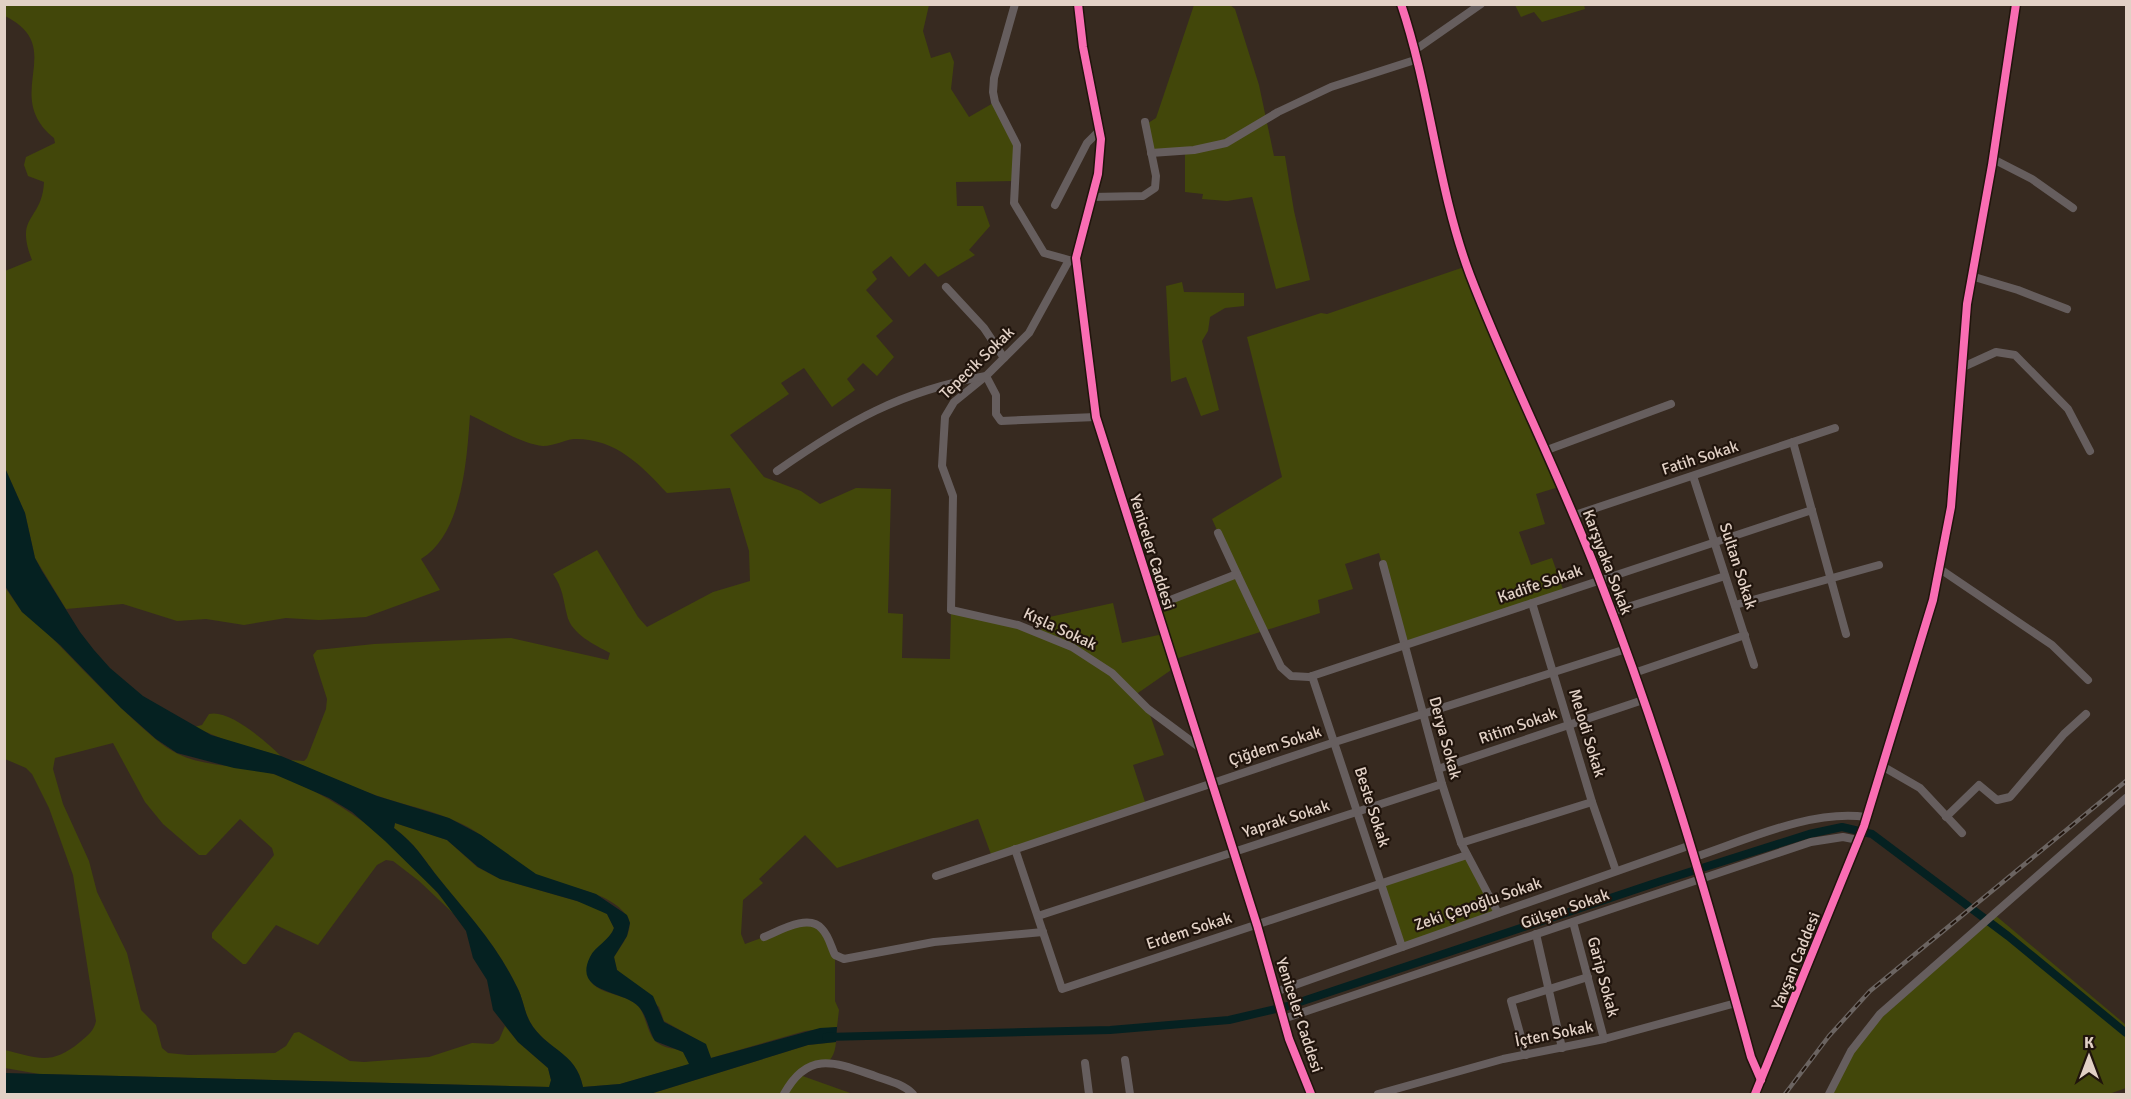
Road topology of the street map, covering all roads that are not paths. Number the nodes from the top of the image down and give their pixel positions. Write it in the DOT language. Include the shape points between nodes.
graph roads {
  1 [pos="1015,4"];
  2 [pos="1078,4"];
  3 [pos="1401,4"];
  4 [pos="1481,4"];
  5 [pos="2016,4"];
  6 [pos="1417,55"];
  7 [pos="1145,122"];
  8 [pos="1100,130"];
  9 [pos="1151,153"];
  10 [pos="1993,159"];
  11 [pos="1092,197"];
  12 [pos="1055,206"];
  13 [pos="2073,208"];
  14 [pos="1073,259"];
  15 [pos="1971,276"];
  16 [pos="946,287"];
  17 [pos="2067,309"];
  18 [pos="1005,358"];
  19 [pos="1963,367"];
  20 [pos="986,376"];
  21 [pos="1671,404"];
  22 [pos="1096,417"];
  23 [pos="1835,429"];
  24 [pos="1793,442"];
  25 [pos="1547,450"];
  26 [pos="2090,451"];
  27 [pos="777,471"];
  28 [pos="1693,476"];
  29 [pos="1812,510"];
  30 [pos="1575,515"];
  31 [pos="1218,533"];
  32 [pos="1714,543"];
  33 [pos="1383,564"];
  34 [pos="1879,565"];
  35 [pos="1940,568"];
  36 [pos="1237,574"];
  37 [pos="1725,576"];
  38 [pos="1831,579"];
  39 [pos="1600,580"];
  40 [pos="1532,603"];
  41 [pos="1735,605"];
  42 [pos="1155,606"];
  43 [pos="951,609"];
  44 [pos="1612,612"];
  45 [pos="1846,634"];
  46 [pos="1744,635"];
  47 [pos="1405,645"];
  48 [pos="1626,649"];
  49 [pos="1754,665"];
  50 [pos="1553,672"];
  51 [pos="1634,673"];
  52 [pos="1312,676"];
  53 [pos="2088,680"];
  54 [pos="1643,700"];
  55 [pos="1423,714"];
  56 [pos="2086,714"];
  57 [pos="1569,725"];
  58 [pos="1335,742"];
  59 [pos="1199,747"];
  60 [pos="1882,766"];
  61 [pos="1438,769"];
  62 [pos="1211,783"];
  63 [pos="1442,784"];
  64 [pos="2127,798"];
  65 [pos="1592,802"];
  66 [pos="1357,812"];
  67 [pos="1946,817"];
  68 [pos="1865,821"];
  69 [pos="1962,833"];
  70 [pos="1859,838"];
  71 [pos="1461,843"];
  72 [pos="1691,845"];
  73 [pos="1015,849"];
  74 [pos="1234,852"];
  75 [pos="1467,855"];
  76 [pos="1696,860"];
  77 [pos="1616,871"];
  78 [pos="936,876"];
  79 [pos="1701,876"];
  80 [pos="1381,883"];
  81 [pos="1498,913"];
  82 [pos="1038,916"];
  83 [pos="1573,922"];
  84 [pos="1257,925"];
  85 [pos="1043,932"];
  86 [pos="1536,934"];
  87 [pos="764,937"];
  88 [pos="1402,947"];
  89 [pos="1588,977"];
  90 [pos="1548,989"];
  91 [pos="1277,996"];
  92 [pos="1736,1003"];
  93 [pos="1283,1016"];
  94 [pos="1604,1039"];
  95 [pos="1562,1048"];
  96 [pos="1526,1055"];
  97 [pos="1125,1060"];
  98 [pos="1085,1063"];
  99 [pos="1761,1080"];
  100 [pos="784,1095"];
  101 [pos="913,1095"];
  102 [pos="1089,1095"];
  103 [pos="1130,1095"];
  104 [pos="1311,1095"];
  105 [pos="1378,1095"];
  106 [pos="1755,1095"];
  107 [pos="1828,1095"];
  1 -- 14 [label="street" via="993,87 995,102 1017,145 1014,203 1044,253"];
  2 -- 8 [label="street, Yeniceler Caddesi"];
  3 -- 6 [label="street, Karşıyaka Sokak"];
  4 -- 6 [label="street"];
  5 -- 10 [label="street, Yavşan Caddesi"];
  6 -- 9 [label="street" via="1313,94 1226,143"];
  6 -- 25 [label="street, Karşıyaka Sokak" via="1461,250"];
  7 -- 9 [label="street"];
  8 -- 11 [label="street, Yeniceler Caddesi" via="1100,162"];
  8 -- 12 [label="street" via="1087,143"];
  9 -- 11 [label="street" via="1156,176 1152,192 1143,196"];
  10 -- 13 [label="street" via="2032,179"];
  10 -- 15 [label="street, Yavşan Caddesi"];
  11 -- 14 [label="street, Yeniceler Caddesi"];
  14 -- 18 [label="street, Tepecik Sokak" via="1038,319"];
  14 -- 22 [label="street, Yeniceler Caddesi"];
  15 -- 17 [label="street"];
  15 -- 19 [label="street, Yavşan Caddesi"];
  16 -- 18 [label="street" via="984,328"];
  18 -- 20 [label="street, Tepecik Sokak"];
  19 -- 26 [label="street" via="1996,352 2015,355 2068,409"];
  19 -- 35 [label="street, Yavşan Caddesi" via="1951,507"];
  20 -- 22 [label="street" via="996,395 996,414 1001,422"];
  20 -- 27 [label="street" via="918,391 890,403 824,439"];
  20 -- 43 [label="street, Tepecik Sokak" via="954,402 945,417 943,472 953,496"];
  21 -- 25 [label="street"];
  22 -- 42 [label="street, Yeniceler Caddesi"];
  23 -- 24 [label="street, Fatih Sokak"];
  24 -- 28 [label="street, Fatih Sokak"];
  24 -- 29 [label="street"];
  25 -- 30 [label="street, Karşıyaka Sokak"];
  28 -- 30 [label="street, Fatih Sokak"];
  28 -- 32 [label="street, Sultan Sokak"];
  29 -- 32 [label="street, Kadife Sokak"];
  29 -- 38 [label="street"];
  30 -- 39 [label="street, Karşıyaka Sokak"];
  31 -- 36 [label="street"];
  32 -- 37 [label="street, Sultan Sokak"];
  32 -- 39 [label="street, Kadife Sokak"];
  33 -- 47 [label="street, Derya Sokak"];
  34 -- 38 [label="street"];
  35 -- 53 [label="street" via="2052,645"];
  35 -- 60 [label="street, Yavşan Caddesi"];
  36 -- 42 [label="street"];
  36 -- 52 [label="street" via="1281,667 1291,676"];
  37 -- 41 [label="street, Sultan Sokak"];
  37 -- 44 [label="street"];
  38 -- 41 [label="street"];
  38 -- 45 [label="street"];
  39 -- 40 [label="street, Kadife Sokak"];
  39 -- 44 [label="street, Karşıyaka Sokak"];
  40 -- 47 [label="street, Kadife Sokak"];
  40 -- 50 [label="street, Melodi Sokak"];
  41 -- 46 [label="street, Sultan Sokak"];
  42 -- 59 [label="street, Yeniceler Caddesi"];
  43 -- 59 [label="street, Kışla Sokak" via="1018,625 1080,652 1112,673 1148,709"];
  44 -- 48 [label="street, Karşıyaka Sokak"];
  46 -- 49 [label="street, Sultan Sokak"];
  46 -- 51 [label="street"];
  47 -- 52 [label="street, Kadife Sokak"];
  47 -- 55 [label="street, Derya Sokak"];
  48 -- 50 [label="street, Çiğdem Sokak"];
  48 -- 51 [label="street, Karşıyaka Sokak"];
  50 -- 55 [label="street, Çiğdem Sokak"];
  50 -- 57 [label="street, Melodi Sokak"];
  51 -- 54 [label="street, Karşıyaka Sokak"];
  52 -- 58 [label="street, Beste Sokak"];
  54 -- 57 [label="street, Ritim Sokak"];
  54 -- 72 [label="street, Karşıyaka Sokak"];
  55 -- 58 [label="street, Çiğdem Sokak"];
  55 -- 61 [label="street, Derya Sokak"];
  56 -- 67 [label="street" via="2010,797 1997,800 1979,785"];
  57 -- 61 [label="street, Ritim Sokak"];
  57 -- 65 [label="street, Melodi Sokak"];
  58 -- 62 [label="street, Çiğdem Sokak"];
  58 -- 66 [label="street, Beste Sokak"];
  59 -- 62 [label="street, Yeniceler Caddesi"];
  60 -- 67 [label="street" via="1920,788"];
  60 -- 68 [label="street, Yavşan Caddesi"];
  61 -- 63 [label="street, Derya Sokak"];
  62 -- 73 [label="street, Çiğdem Sokak"];
  62 -- 74 [label="street, Yeniceler Caddesi"];
  63 -- 66 [label="street, Yaprak Sokak"];
  63 -- 71 [label="street, Derya Sokak"];
  64 -- 107 [label="street" via="1902,993 1868,1028 1847,1057"];
  65 -- 71 [label="street"];
  65 -- 77 [label="street, Melodi Sokak"];
  66 -- 74 [label="street, Yaprak Sokak"];
  66 -- 80 [label="street, Beste Sokak"];
  67 -- 69 [label="street"];
  68 -- 70 [label="street, Yavşan Caddesi"];
  68 -- 76 [label="street" via="1842,815 1804,822"];
  70 -- 79 [label="street, Gülşen Sokak" via="1829,837"];
  70 -- 99 [label="street, Yavşan Caddesi"];
  71 -- 75 [label="street, Derya Sokak"];
  72 -- 76 [label="street, Karşıyaka Sokak"];
  72 -- 77 [label="street, Zeki Çepoğlu Sokak"];
  73 -- 78 [label="street, Çiğdem Sokak"];
  73 -- 82 [label="street, Erdem Sokak"];
  74 -- 82 [label="street, Yaprak Sokak"];
  74 -- 84 [label="street, Yeniceler Caddesi"];
  75 -- 80 [label="street, Erdem Sokak"];
  75 -- 81 [label="street, Derya Sokak"];
  76 -- 79 [label="street, Karşıyaka Sokak"];
  77 -- 81 [label="street, Zeki Çepoğlu Sokak"];
  79 -- 83 [label="street, Gülşen Sokak"];
  79 -- 92 [label="street, Karşıyaka Sokak"];
  80 -- 84 [label="street, Erdem Sokak"];
  80 -- 88 [label="street, Beste Sokak"];
  81 -- 88 [label="street, Zeki Çepoğlu Sokak"];
  82 -- 85 [label="street, Erdem Sokak"];
  83 -- 86 [label="street, Gülşen Sokak"];
  83 -- 89 [label="street, Garip Sokak"];
  84 -- 85 [label="street, Erdem Sokak" via="1062,989"];
  84 -- 91 [label="street, Yeniceler Caddesi"];
  85 -- 87 [label="street" via="934,942 844,959 835,955 823,929 813,923"];
  86 -- 90 [label="street"];
  86 -- 93 [label="street, Gülşen Sokak"];
  88 -- 91 [label="street, Zeki Çepoğlu Sokak"];
  89 -- 90 [label="street"];
  89 -- 94 [label="street, Garip Sokak"];
  90 -- 95 [label="street"];
  90 -- 96 [label="street" via="1511,1001"];
  91 -- 93 [label="street, Yeniceler Caddesi"];
  92 -- 94 [label="street, İçten Sokak"];
  92 -- 99 [label="street, Karşıyaka Sokak"];
  93 -- 104 [label="street, Yeniceler Caddesi"];
  94 -- 95 [label="street, İçten Sokak"];
  95 -- 96 [label="street, İçten Sokak"];
  96 -- 105 [label="street, İçten Sokak"];
  97 -- 103 [label="street"];
  98 -- 102 [label="street"];
  99 -- 106 [label="street, Yavşan Caddesi"];
  100 -- 101 [label="street" via="796,1074 823,1062 848,1066 902,1086"];
}
